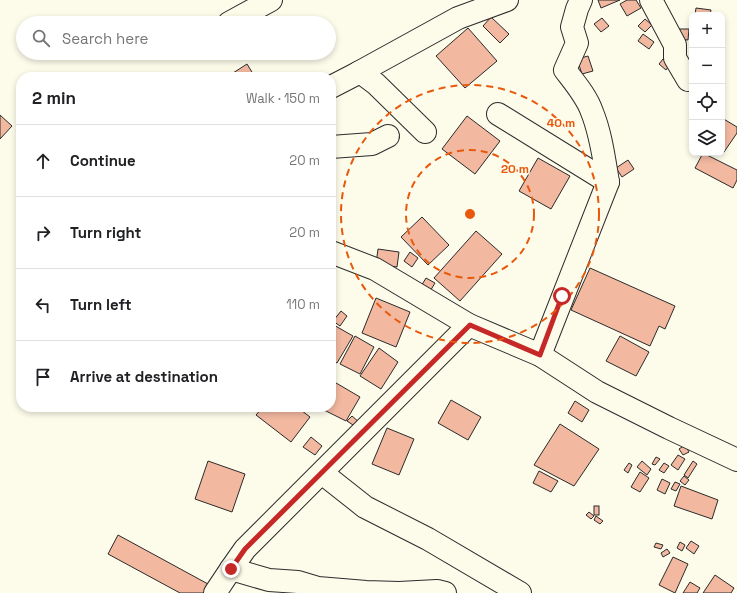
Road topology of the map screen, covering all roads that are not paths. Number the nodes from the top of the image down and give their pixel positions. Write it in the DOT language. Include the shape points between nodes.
graph roads {
  1 [pos="271,0"];
  2 [pos="507,0"];
  3 [pos="521,0"];
  4 [pos="581,0"];
  5 [pos="651,0"];
  6 [pos="242,16"];
  7 [pos="358,73"];
  8 [pos="688,80"];
  9 [pos="336,84"];
  10 [pos="498,114"];
  11 [pos="425,132"];
  12 [pos="388,136"];
  13 [pos="336,147"];
  14 [pos="608,182"];
  15 [pos="336,254"];
  16 [pos="470,325"];
  17 [pos="540,355"];
  18 [pos="737,460"];
  19 [pos="322,472"];
  20 [pos="231,569"];
  21 [pos="215,593"];
  22 [pos="445,593"];
  23 [pos="520,593"];
  1 -- 6 [label="street"];
  2 -- 3 [label="street"];
  2 -- 7 [label="street" via="458,18"];
  4 -- 14 [label="street" via="572,27 577,43 565,70 586,98 592,112"];
  5 -- 8 [label="street" via="675,45 675,58"];
  7 -- 9 [label="street"];
  7 -- 11 [label="street" via="376,84"];
  10 -- 14 [label="street"];
  12 -- 13 [label="street" via="372,144"];
  14 -- 17 [label="street"];
  15 -- 16 [label="street" via="375,269"];
  16 -- 17 [label="street"];
  16 -- 19 [label="street"];
  17 -- 18 [label="street" via="597,392"];
  19 -- 20 [label="street" via="245,549"];
  19 -- 23 [label="street" via="365,507 428,539"];
  20 -- 21 [label="street"];
  20 -- 22 [label="street" via="268,580 298,582 318,588 366,592"];
}
